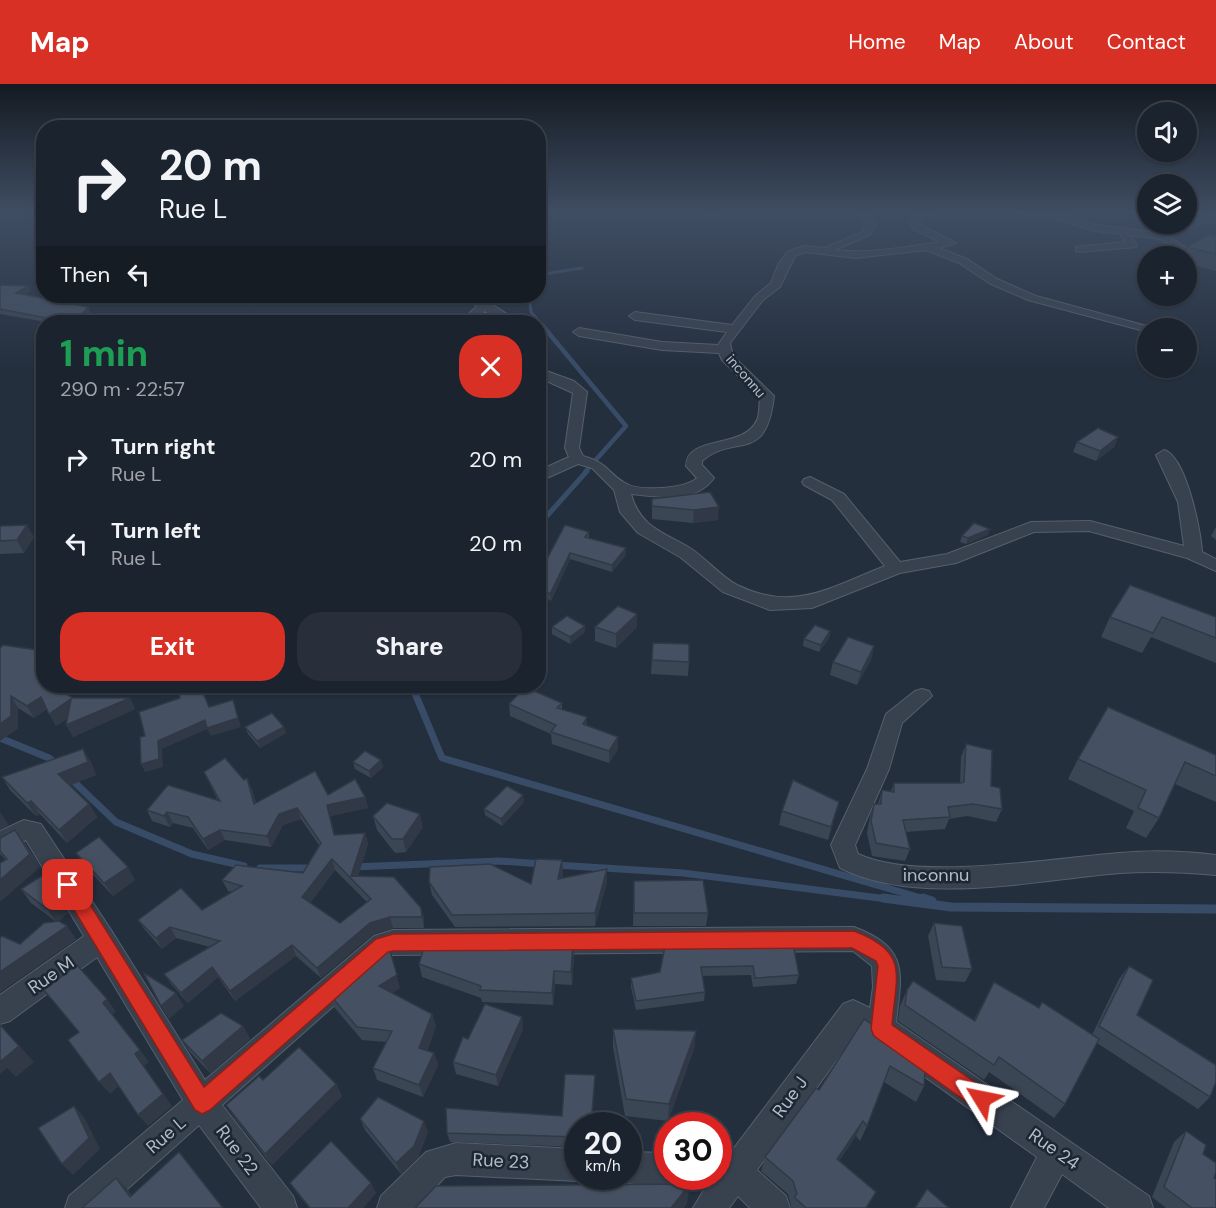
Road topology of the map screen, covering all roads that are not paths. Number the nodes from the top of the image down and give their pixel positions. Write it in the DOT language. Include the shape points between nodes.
graph roads {
  1 [pos="783,264"];
  2 [pos="968,264"];
  3 [pos="480,303"];
  4 [pos="484,306"];
  5 [pos="474,315"];
  6 [pos="501,315"];
  7 [pos="635,316"];
  8 [pos="1137,326"];
  9 [pos="735,329"];
  10 [pos="579,332"];
  11 [pos="724,349"];
  12 [pos="546,379"];
  13 [pos="1164,455"];
  14 [pos="585,462"];
  15 [pos="546,474"];
  16 [pos="810,482"];
  17 [pos="622,489"];
  18 [pos="1193,554"];
  19 [pos="1216,566"];
  20 [pos="896,568"];
  21 [pos="922,696"];
  22 [pos="8,838"];
  23 [pos="1216,865"];
  24 [pos="102,938"];
  25 [pos="0,1011"];
  26 [pos="881,1029"];
  27 [pos="202,1103"];
  28 [pos="1057,1151"];
  29 [pos="564,1165"];
  30 [pos="732,1166"];
  31 [pos="732,1176"];
  32 [pos="718,1190"];
  33 [pos="81,1208"];
  34 [pos="281,1208"];
  35 [pos="393,1208"];
  36 [pos="709,1208"];
  37 [pos="774,1208"];
  38 [pos="1027,1208"];
  39 [pos="1137,1208"];
  1 -- 9 [label="street, inconnu" via="776,285 759,298"];
  2 -- 8 [label="street, inconnu" via="993,281 1032,298"];
  3 -- 4 [label="street"];
  4 -- 5 [label="street"];
  4 -- 6 [label="street"];
  7 -- 9 [label="street, inconnu"];
  9 -- 11 [label="street, inconnu"];
  10 -- 11 [label="street, inconnu" via="662,346"];
  11 -- 17 [label="street, inconnu" via="727,357 767,396 765,421 740,443 708,448 694,460 694,466 706,478 688,492"];
  12 -- 14 [label="street" via="580,392 572,448"];
  13 -- 18 [label="street" via="1193,523"];
  14 -- 15 [label="street"];
  14 -- 17 [label="street"];
  16 -- 20 [label="street" via="838,497"];
  17 -- 20 [label="street" via="628,512 644,529 686,553 729,588 771,604 805,604"];
  18 -- 19 [label="street"];
  18 -- 20 [label="street" via="1090,526 1031,527 950,559"];
  21 -- 23 [label="street, inconnu" via="893,719 878,769 843,845 849,861 875,873 911,877 1170,861"];
  22 -- 24 [label="street, Rue 22" via="24,830 33,831"];
  24 -- 25 [label="street, Rue M"];
  24 -- 27 [label="street, Rue 22"];
  26 -- 27 [label="street, Rue L" via="888,966 882,955 854,939 393,942 383,945"];
  26 -- 28 [label="street, Rue 24"];
  26 -- 30 [label="street, Rue J" via="858,1015 849,1016"];
  27 -- 33 [label="street, Rue L"];
  27 -- 34 [label="street, Rue 22"];
  28 -- 38 [label="street"];
  28 -- 39 [label="street, Rue 24"];
  29 -- 35 [label="street, Rue 23" via="456,1159 436,1163"];
  31 -- 37 [label="street"];
  32 -- 36 [label="street, Rue J"];
}
